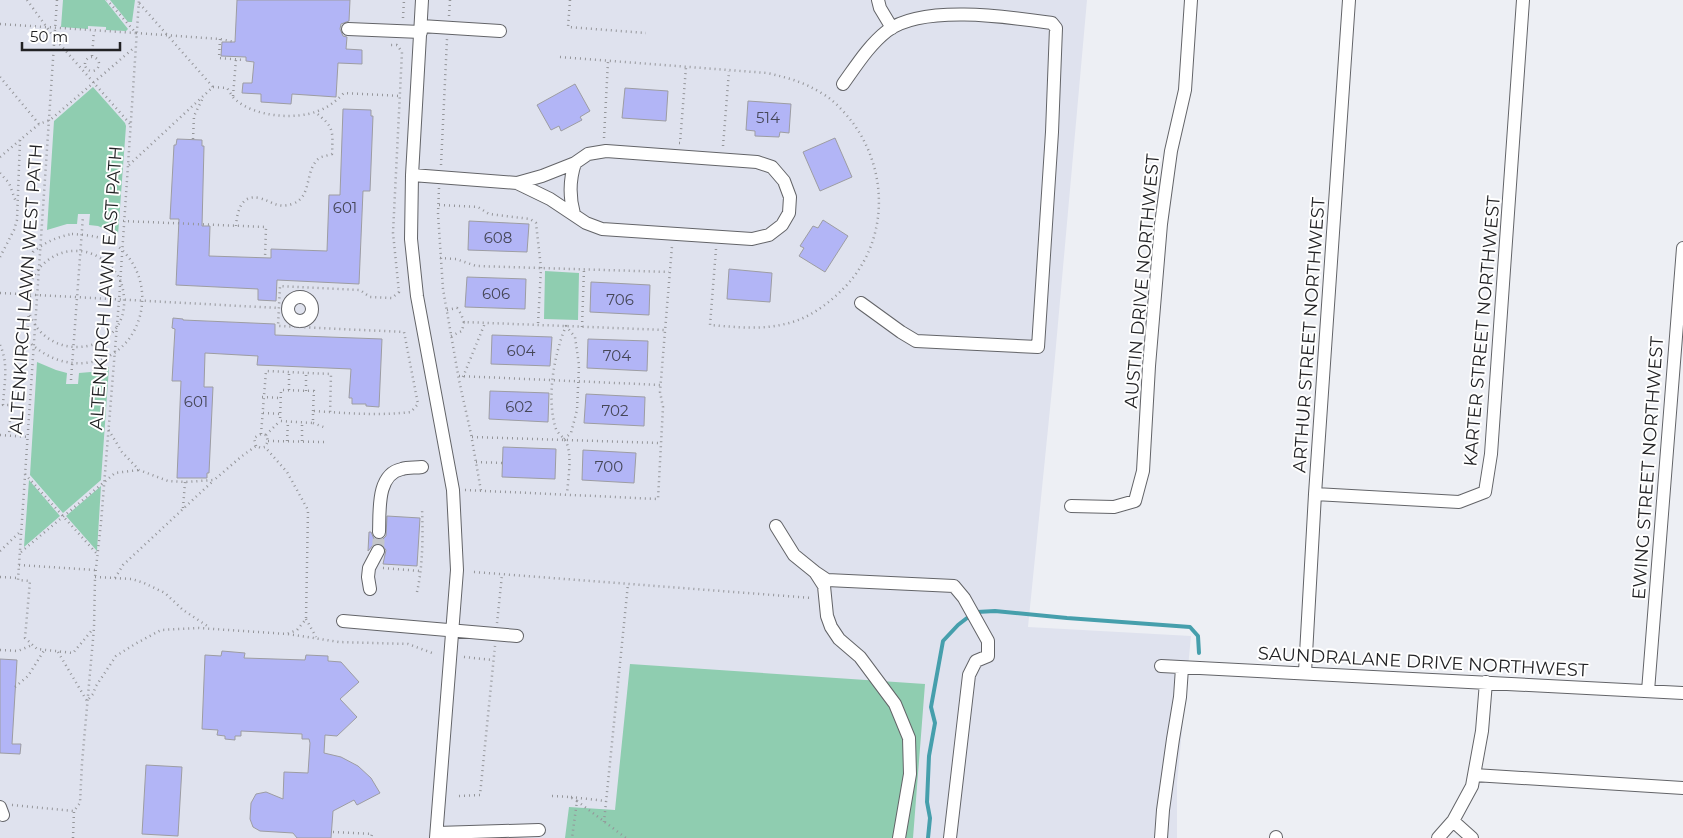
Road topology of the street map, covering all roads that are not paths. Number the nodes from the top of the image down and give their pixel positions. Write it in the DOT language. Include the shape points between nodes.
graph roads {
  1 [pos="422,0"];
  2 [pos="878,0"];
  3 [pos="1191,0"];
  4 [pos="1349,0"];
  5 [pos="1523,0"];
  6 [pos="892,28"];
  7 [pos="348,29"];
  8 [pos="421,29"];
  9 [pos="500,31"];
  10 [pos="843,84"];
  11 [pos="575,163"];
  12 [pos="412,175"];
  13 [pos="517,183"];
  14 [pos="574,214"];
  15 [pos="1683,248"];
  16 [pos="861,303"];
  17 [pos="422,467"];
  18 [pos="1315,494"];
  19 [pos="1071,506"];
  20 [pos="776,526"];
  21 [pos="379,532"];
  22 [pos="378,551"];
  23 [pos="815,572"];
  24 [pos="370,589"];
  25 [pos="342,621"];
  26 [pos="452,631"];
  27 [pos="517,636"];
  28 [pos="1161,666"];
  29 [pos="1182,668"];
  30 [pos="1305,672"];
  31 [pos="1486,682"];
  32 [pos="1648,691"];
  33 [pos="1683,693"];
  34 [pos="1474,775"];
  35 [pos="1683,788"];
  36 [pos="1453,821"];
  37 [pos="539,830"];
  38 [pos="437,836"];
  39 [pos="899,838"];
  40 [pos="950,838"];
  41 [pos="1161,838"];
  42 [pos="1438,838"];
  43 [pos="1472,838"];
  1 -- 8 [label="street"];
  2 -- 6 [label="street"];
  3 -- 19 [label="street, AUSTIN DRIVE NORTHWEST" via="1185,90 1171,152 1161,224 1143,470 1135,501 1114,507"];
  4 -- 18 [label="street, ARTHUR STREET NORTHWEST"];
  5 -- 18 [label="street, KARTER STREET NORTHWEST" via="1492,444 1485,492 1459,502"];
  6 -- 10 [label="street" via="872,46"];
  6 -- 16 [label="street" via="936,14 1004,16 1052,23 1056,28 1038,347 916,341"];
  7 -- 8 [label="street"];
  8 -- 9 [label="street"];
  8 -- 12 [label="street"];
  11 -- 13 [label="street"];
  11 -- 14 [label="street" via="570,178"];
  11 -- 14 [label="street" via="588,154 606,151 757,162 772,167 784,181 790,197 789,213 782,225 769,235 752,239 602,229"];
  12 -- 13 [label="street" via="440,171"];
  12 -- 26 [label="street" via="413,267 453,490 457,570"];
  13 -- 14 [label="street"];
  15 -- 32 [label="street, EWING STREET NORTHWEST"];
  17 -- 21 [label="street" via="400,469 390,475 382,486"];
  18 -- 30 [label="street, ARTHUR STREET NORTHWEST"];
  20 -- 23 [label="street" via="794,555"];
  22 -- 24 [label="street" via="369,568"];
  23 -- 39 [label="street" via="824,586 831,627 839,639 860,657 895,704 909,738 910,774"];
  23 -- 40 [label="street" via="827,580 954,586 988,641 988,656 976,661 969,675"];
  25 -- 26 [label="street"];
  26 -- 27 [label="street"];
  26 -- 38 [label="street"];
  28 -- 29 [label="street, SAUNDRALANE DRIVE NORTHWEST"];
  29 -- 30 [label="street, SAUNDRALANE DRIVE NORTHWEST"];
  29 -- 41 [label="street"];
  30 -- 31 [label="street, SAUNDRALANE DRIVE NORTHWEST"];
  31 -- 32 [label="street, SAUNDRALANE DRIVE NORTHWEST"];
  31 -- 34 [label="street"];
  32 -- 33 [label="street, SAUNDRALANE DRIVE NORTHWEST"];
  34 -- 35 [label="street"];
  34 -- 36 [label="street" via="1472,786"];
  36 -- 42 [label="street"];
  36 -- 43 [label="street"];
  37 -- 38 [label="street"];
}
